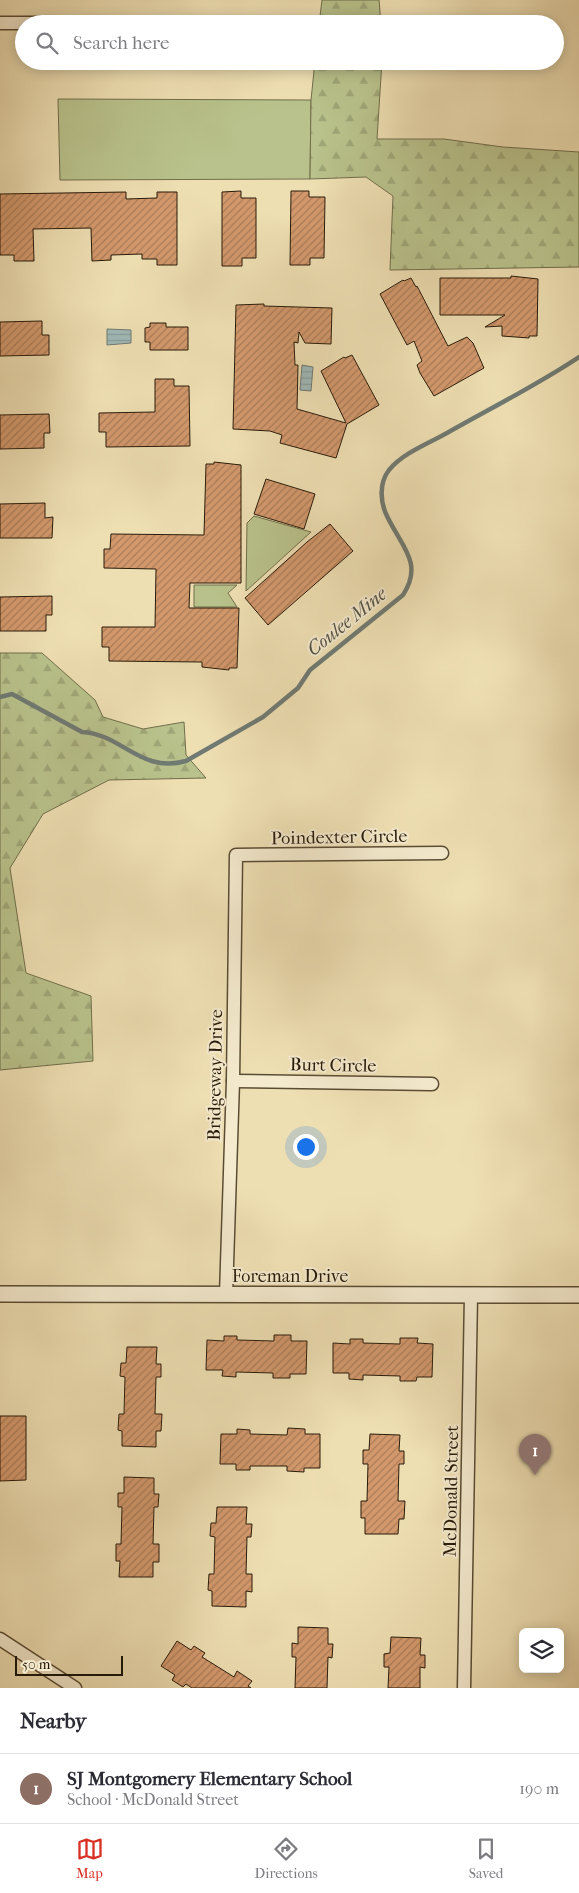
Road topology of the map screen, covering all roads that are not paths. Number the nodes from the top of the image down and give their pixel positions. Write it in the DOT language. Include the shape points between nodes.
graph roads {
  1 [pos="0,22"];
  2 [pos="15,22"];
  3 [pos="442,853"];
  4 [pos="236,855"];
  5 [pos="233,1081"];
  6 [pos="432,1084"];
  7 [pos="0,1294"];
  8 [pos="226,1295"];
  9 [pos="471,1295"];
  10 [pos="579,1295"];
  11 [pos="0,1639"];
  12 [pos="75,1688"];
  13 [pos="464,1688"];
  1 -- 2 [label="street"];
  3 -- 4 [label="street, Poindexter Circle"];
  4 -- 5 [label="street, Bridgeway Drive"];
  5 -- 6 [label="street, Burt Circle"];
  5 -- 8 [label="street, Bridgeway Drive"];
  7 -- 8 [label="street, Foreman Drive"];
  8 -- 9 [label="street, Foreman Drive"];
  9 -- 10 [label="street, Foreman Drive"];
  9 -- 13 [label="street, McDonald Street"];
  11 -- 12 [label="street"];
}
